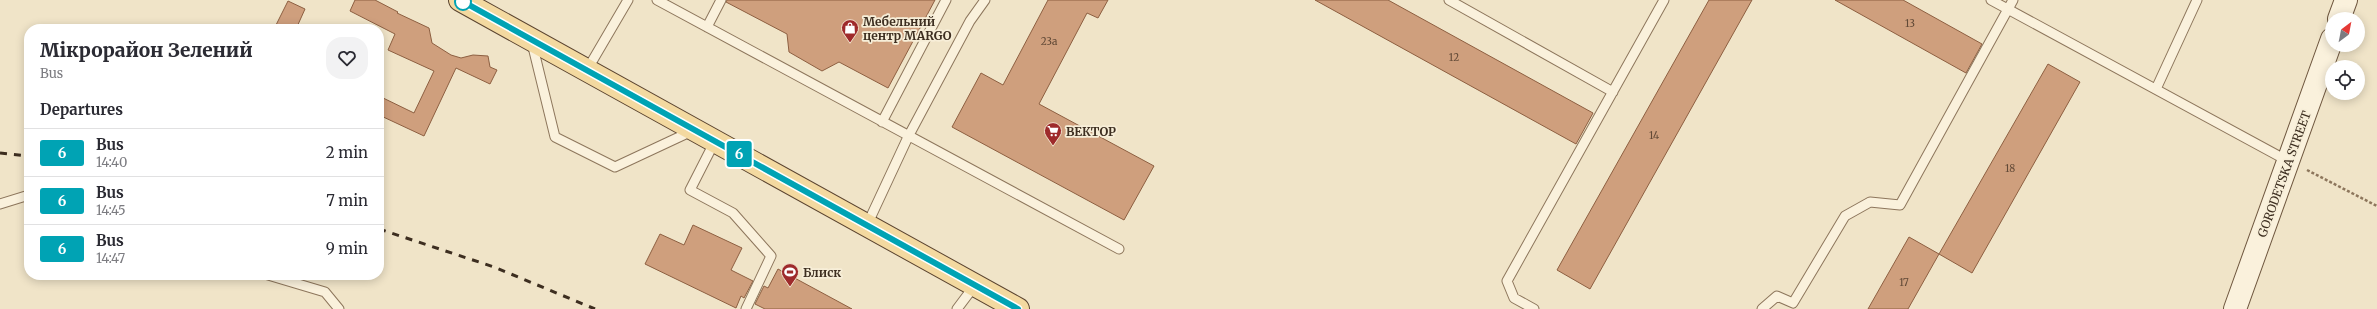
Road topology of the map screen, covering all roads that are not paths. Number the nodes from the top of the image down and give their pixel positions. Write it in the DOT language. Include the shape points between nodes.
graph roads {
  1 [pos="460,0"];
  2 [pos="628,0"];
  3 [pos="657,0"];
  4 [pos="721,0"];
  5 [pos="946,0"];
  6 [pos="985,0"];
  7 [pos="1449,0"];
  8 [pos="1664,0"];
  9 [pos="1991,0"];
  10 [pos="2013,0"];
  11 [pos="2197,0"];
  12 [pos="2346,0"];
  13 [pos="2008,9"];
  14 [pos="2342,12"];
  15 [pos="707,27"];
  16 [pos="531,39"];
  17 [pos="2327,52"];
  18 [pos="587,70"];
  19 [pos="2156,89"];
  20 [pos="1613,92"];
  21 [pos="882,122"];
  22 [pos="694,130"];
  23 [pos="908,137"];
  24 [pos="715,141"];
  25 [pos="2288,161"];
  26 [pos="24,197"];
  27 [pos="0,204"];
  28 [pos="867,225"];
  29 [pos="1119,249"];
  30 [pos="285,280"];
  31 [pos="975,285"];
  32 [pos="339,309"];
  33 [pos="746,309"];
  34 [pos="957,309"];
  35 [pos="1018,309"];
  36 [pos="1534,309"];
  37 [pos="1762,309"];
  38 [pos="2235,309"];
  1 -- 16 [label="main road"];
  2 -- 18 [label="lane"];
  3 -- 15 [label="lane"];
  4 -- 15 [label="lane"];
  5 -- 21 [label="lane"];
  6 -- 23 [label="lane" via="970,21"];
  7 -- 20 [label="lane"];
  8 -- 20 [label="lane"];
  9 -- 13 [label="lane"];
  10 -- 13 [label="lane"];
  11 -- 19 [label="lane"];
  12 -- 14 [label="street"];
  13 -- 19 [label="lane"];
  13 -- 37 [label="lane" via="1900,205 1870,202 1845,216 1793,303 1777,296"];
  15 -- 21 [label="lane"];
  16 -- 18 [label="main road"];
  16 -- 22 [label="lane" via="556,137 615,167"];
  17 -- 25 [label="street, GORODETSKA STREET"];
  18 -- 22 [label="main road"];
  19 -- 25 [label="lane"];
  20 -- 36 [label="lane" via="1507,281 1514,298"];
  21 -- 23 [label="lane"];
  22 -- 24 [label="main road"];
  23 -- 28 [label="lane"];
  23 -- 29 [label="lane"];
  24 -- 28 [label="main road"];
  24 -- 33 [label="lane" via="690,190 733,213 771,256"];
  25 -- 38 [label="street, GORODETSKA STREET"];
  26 -- 27 [label="lane"];
  28 -- 31 [label="main road"];
  30 -- 32 [label="lane" via="325,292"];
  31 -- 34 [label="lane"];
  31 -- 35 [label="main road"];
}
